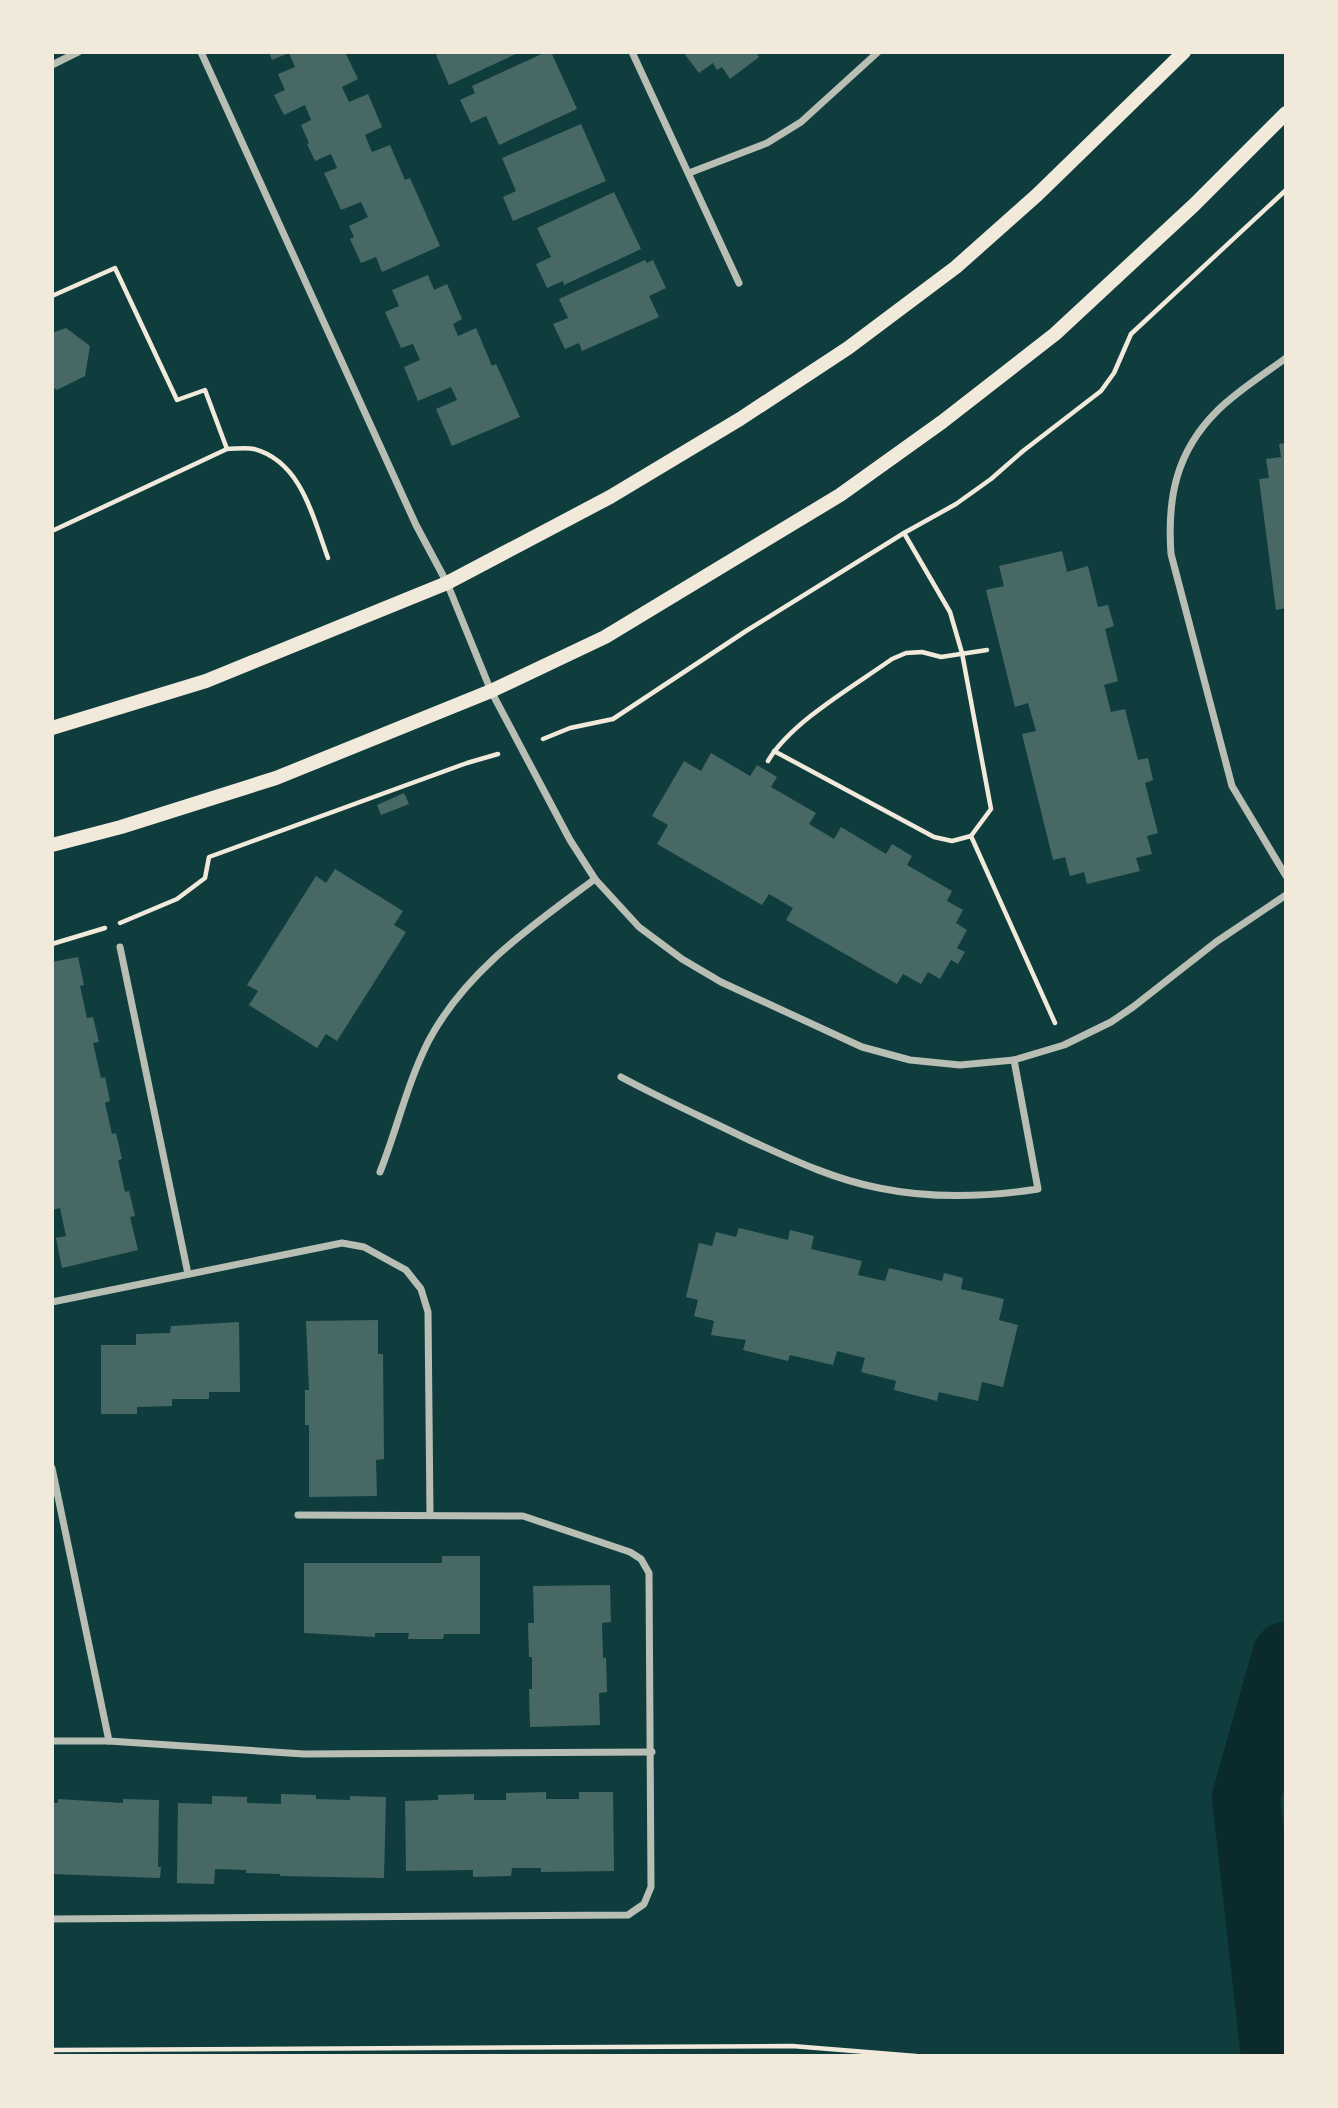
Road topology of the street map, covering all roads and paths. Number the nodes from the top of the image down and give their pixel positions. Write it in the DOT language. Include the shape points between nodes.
graph roads {
  1 [pos="78,52"];
  2 [pos="201,52"];
  3 [pos="632,52"];
  4 [pos="878,52"];
  5 [pos="1184,52"];
  6 [pos="52,65"];
  7 [pos="1286,114"];
  8 [pos="689,173"];
  9 [pos="1286,190"];
  10 [pos="739,283"];
  11 [pos="52,296"];
  12 [pos="1286,358"];
  13 [pos="227,449"];
  14 [pos="52,531"];
  15 [pos="904,533"];
  16 [pos="328,558"];
  17 [pos="447,583"];
  18 [pos="986,650"];
  19 [pos="962,653"];
  20 [pos="491,691"];
  21 [pos="52,727"];
  22 [pos="521,748"];
  23 [pos="774,751"];
  24 [pos="768,761"];
  25 [pos="971,836"];
  26 [pos="52,845"];
  27 [pos="1286,876"];
  28 [pos="595,879"];
  29 [pos="1286,895"];
  30 [pos="52,944"];
  31 [pos="120,947"];
  32 [pos="1064,1045"];
  33 [pos="1014,1060"];
  34 [pos="621,1077"];
  35 [pos="380,1172"];
  36 [pos="188,1274"];
  37 [pos="52,1302"];
  38 [pos="52,1468"];
  39 [pos="298,1515"];
  40 [pos="430,1515"];
  41 [pos="52,1741"];
  42 [pos="109,1741"];
  43 [pos="652,1752"];
  44 [pos="52,1919"];
  45 [pos="52,2050"];
  46 [pos="916,2056"];
  1 -- 6 [label="street"];
  2 -- 17 [label="street" via="416,525"];
  3 -- 8 [label="street"];
  4 -- 8 [label="street" via="801,122 767,143"];
  5 -- 17 [label="main road" via="956,267 848,348 610,497"];
  7 -- 20 [label="main road" via="1055,334 942,422 840,495 605,637"];
  8 -- 10 [label="street"];
  9 -- 15 [label="path" via="1131,334 1101,391 957,504"];
  11 -- 13 [label="path" via="115,268 177,400 205,390"];
  12 -- 27 [label="street" via="1218,410 1192,442 1175,481 1169,522 1171,554 1232,786"];
  13 -- 14 [label="path"];
  13 -- 16 [label="path" via="253,449 279,460 305,493"];
  15 -- 19 [label="path" via="950,612"];
  15 -- 22 [label="path" via="613,719 569,728"];
  17 -- 20 [label="street"];
  17 -- 21 [label="main road" via="206,681"];
  18 -- 19 [label="path"];
  19 -- 23 [label="path" via="941,657 906,653 892,659 797,726"];
  19 -- 25 [label="path" via="990,809"];
  20 -- 22 [label="street"];
  20 -- 26 [label="main road" via="276,778"];
  22 -- 28 [label="street"];
  22 -- 30 [label="path" via="467,763 209,857 205,878 177,899 136,918"];
  23 -- 24 [label="path"];
  23 -- 25 [label="path" via="934,837 952,841"];
  25 -- 32 [label="path"];
  28 -- 33 [label="street" via="639,927 682,959 721,982 862,1046 909,1060 960,1065"];
  28 -- 35 [label="street" via="492,959 459,995 429,1041"];
  29 -- 32 [label="street" via="1111,1022"];
  31 -- 36 [label="street"];
  32 -- 33 [label="street"];
  33 -- 34 [label="street" via="1038,1189 944,1196 879,1188 816,1171"];
  36 -- 37 [label="street"];
  36 -- 40 [label="street" via="342,1243 364,1247 406,1270 421,1289 428,1312"];
  38 -- 42 [label="street"];
  39 -- 40 [label="street"];
  40 -- 43 [label="street" via="523,1516 640,1559 649,1573"];
  41 -- 42 [label="street"];
  42 -- 43 [label="street" via="304,1754"];
  43 -- 44 [label="street" via="651,1887 644,1904 628,1915"];
  45 -- 46 [label="path" via="792,2046"];
}
